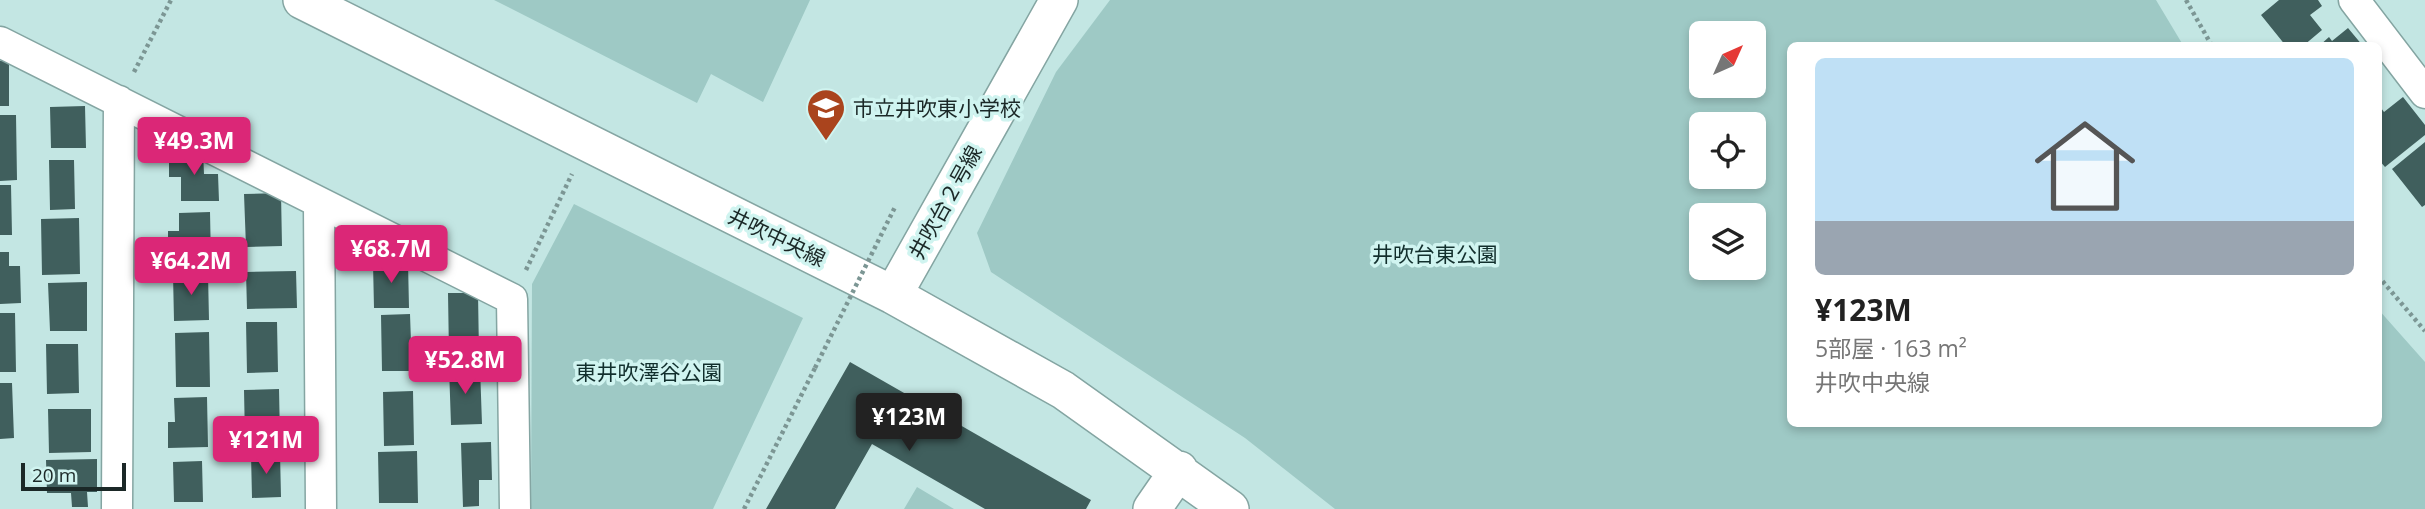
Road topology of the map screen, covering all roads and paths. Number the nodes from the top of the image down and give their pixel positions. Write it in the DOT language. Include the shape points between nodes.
graph roads {
  1 [pos="170,0"];
  2 [pos="302,0"];
  3 [pos="1059,0"];
  4 [pos="2186,0"];
  5 [pos="2354,0"];
  6 [pos="0,42"];
  7 [pos="2210,42"];
  8 [pos="2425,93"];
  9 [pos="119,101"];
  10 [pos="587,142"];
  11 [pos="319,204"];
  12 [pos="896,205"];
  13 [pos="2382,281"];
  14 [pos="893,295"];
  15 [pos="512,299"];
  16 [pos="2425,331"];
  17 [pos="1179,470"];
  18 [pos="117,509"];
  19 [pos="321,509"];
  20 [pos="515,509"];
  21 [pos="744,509"];
  22 [pos="1152,509"];
  23 [pos="1230,509"];
  1 -- 9 [label="path"];
  2 -- 10 [label="street, 井吹中央線"];
  3 -- 14 [label="street, 井吹台２号線"];
  4 -- 7 [label="path"];
  5 -- 8 [label="street"];
  6 -- 9 [label="street"];
  9 -- 11 [label="street"];
  9 -- 18 [label="street"];
  10 -- 14 [label="street, 井吹中央線"];
  10 -- 15 [label="path"];
  11 -- 15 [label="street"];
  11 -- 19 [label="street"];
  12 -- 21 [label="path, bridge"];
  13 -- 16 [label="path"];
  14 -- 17 [label="street, 井吹中央線" via="1063,390"];
  15 -- 20 [label="street"];
  17 -- 22 [label="street"];
  17 -- 23 [label="street, 井吹中央線"];
}
